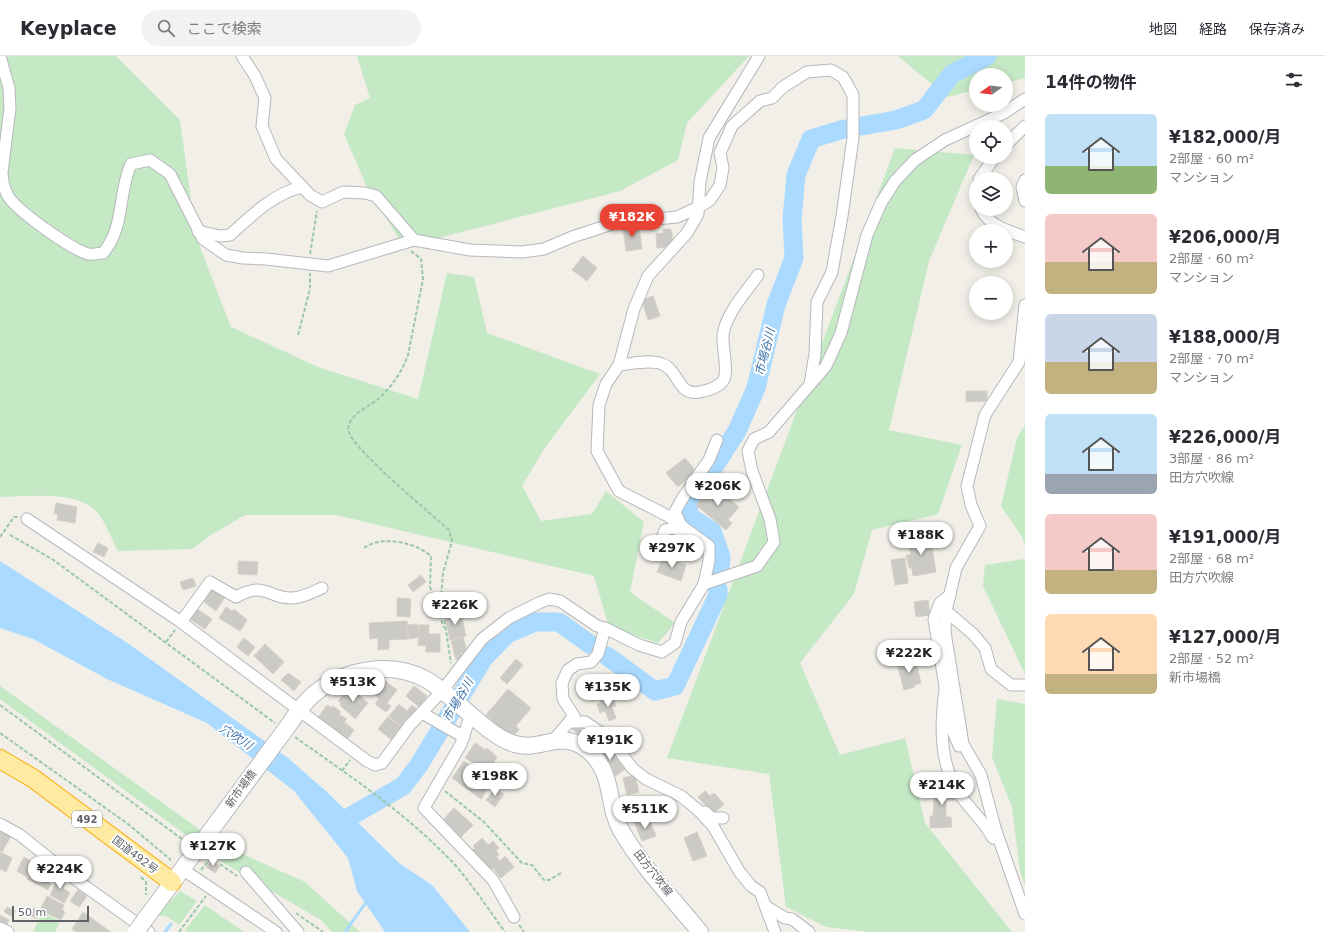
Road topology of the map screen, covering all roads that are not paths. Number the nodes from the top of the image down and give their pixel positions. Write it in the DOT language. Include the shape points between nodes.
graph roads {
  1 [pos="0,56"];
  2 [pos="242,56"];
  3 [pos="759,56"];
  4 [pos="1025,99"];
  5 [pos="1025,126"];
  6 [pos="1013,138"];
  7 [pos="1025,180"];
  8 [pos="302,187"];
  9 [pos="1025,201"];
  10 [pos="699,208"];
  11 [pos="984,216"];
  12 [pos="198,230"];
  13 [pos="1025,237"];
  14 [pos="414,240"];
  15 [pos="758,275"];
  16 [pos="1025,305"];
  17 [pos="620,365"];
  18 [pos="810,384"];
  19 [pos="717,440"];
  20 [pos="27,519"];
  21 [pos="682,526"];
  22 [pos="700,539"];
  23 [pos="662,547"];
  24 [pos="704,584"];
  25 [pos="322,588"];
  26 [pos="950,595"];
  27 [pos="946,611"];
  28 [pos="179,625"];
  29 [pos="605,628"];
  30 [pos="1025,685"];
  31 [pos="945,690"];
  32 [pos="445,693"];
  33 [pos="468,711"];
  34 [pos="425,715"];
  35 [pos="289,722"];
  36 [pos="570,722"];
  37 [pos="460,734"];
  38 [pos="552,742"];
  39 [pos="968,751"];
  40 [pos="0,759"];
  41 [pos="695,808"];
  42 [pos="723,818"];
  43 [pos="0,824"];
  44 [pos="246,872"];
  45 [pos="192,875"];
  46 [pos="1011,875"];
  47 [pos="172,882"];
  48 [pos="767,908"];
  49 [pos="1025,914"];
  50 [pos="514,918"];
  51 [pos="0,928"];
  52 [pos="8,932"];
  53 [pos="136,932"];
  54 [pos="150,932"];
  55 [pos="276,932"];
  56 [pos="298,932"];
  57 [pos="700,932"];
  58 [pos="775,932"];
  59 [pos="809,932"];
  1 -- 12 [label="street" via="9,88 10,108 2,183 18,208 88,254 103,253 110,246 118,223 127,173 132,164 150,160 170,174"];
  2 -- 8 [label="street" via="265,98 262,126 276,159"];
  3 -- 10 [label="street" via="709,138 700,182"];
  4 -- 18 [label="street" via="1004,113 945,140 915,160 895,181 867,235 834,351 826,366"];
  5 -- 6 [label="street"];
  7 -- 9 [label="street" via="1022,187"];
  8 -- 12 [label="street" via="276,197 230,235 220,236"];
  8 -- 14 [label="street" via="322,202 343,192 376,196"];
  10 -- 14 [label="street" via="677,216 615,223 544,249 522,252 470,250"];
  10 -- 17 [label="street" via="695,221 687,233 648,276 634,309"];
  10 -- 18 [label="street" via="710,200 720,185 723,168 720,154 732,126 760,101 772,98 783,87 807,72 831,70 843,77 853,95 853,138 832,272 817,302 815,354"];
  11 -- 13 [label="street" via="995,224"];
  12 -- 14 [label="street" via="203,239 226,254 328,266"];
  15 -- 17 [label="street" via="743,295 726,326 723,335 725,374 723,381 710,390 688,392 680,386 664,364 655,362"];
  16 -- 26 [label="street" via="1019,362 985,415 967,486 980,526 956,568"];
  17 -- 21 [label="street" via="606,384 599,405 596,451 619,491"];
  18 -- 24 [label="street" via="769,432 754,439 748,451 752,471 770,519 774,542 757,566"];
  19 -- 21 [label="street" via="709,460 675,512"];
  20 -- 28 [label="street"];
  21 -- 22 [label="street"];
  22 -- 23 [label="street" via="673,528 665,530"];
  22 -- 24 [label="street" via="709,546"];
  24 -- 29 [label="street" via="681,622 675,643 662,652 639,645"];
  25 -- 28 [label="street" via="292,598 264,590 248,590 236,597 210,582"];
  26 -- 27 [label="street"];
  26 -- 31 [label="street" via="940,603 934,619"];
  27 -- 30 [label="street" via="985,648 991,669 1012,685"];
  27 -- 39 [label="street" via="949,658 963,744"];
  28 -- 35 [label="street"];
  29 -- 32 [label="street" via="597,626 560,601 549,599 509,618 482,639 456,673"];
  29 -- 36 [label="street" via="598,654 590,662 577,664 568,670 562,683 564,699 574,716"];
  31 -- 39 [label="street" via="958,746"];
  31 -- 46 [label="street" via="942,713 943,737 949,772 963,799 986,825 1001,861"];
  32 -- 33 [label="main road, 田方穴吹線"];
  32 -- 34 [label="street"];
  32 -- 35 [label="main road, 田方穴吹線" via="427,680 404,672 380,669 357,672 332,682 314,694"];
  33 -- 37 [label="street"];
  33 -- 38 [label="main road, 田方穴吹線" via="498,736 514,744 527,746"];
  34 -- 35 [label="street" via="410,725 382,763 375,765"];
  34 -- 37 [label="street"];
  35 -- 47 [label="main road, 新市場橋, bridge"];
  36 -- 38 [label="street"];
  36 -- 41 [label="street" via="586,722 616,746 632,768 646,779 681,796"];
  37 -- 50 [label="street" via="438,785 424,808 493,880"];
  38 -- 57 [label="main road, 田方穴吹線" via="563,739 578,744 590,752 604,769 615,817 622,832 638,856"];
  39 -- 46 [label="street" via="981,775"];
  40 -- 47 [label="highway, 国道492号 / 492" via="34,779"];
  41 -- 42 [label="street" via="712,818"];
  41 -- 48 [label="street" via="713,826 739,871 751,886 760,892"];
  43 -- 54 [label="street" via="20,835 74,879"];
  44 -- 56 [label="street"];
  45 -- 55 [label="street"];
  46 -- 49 [label="street"];
  47 -- 53 [label="main road, bridge"];
  48 -- 58 [label="street"];
  48 -- 59 [label="street" via="792,919"];
  51 -- 52 [label="street"];
}
